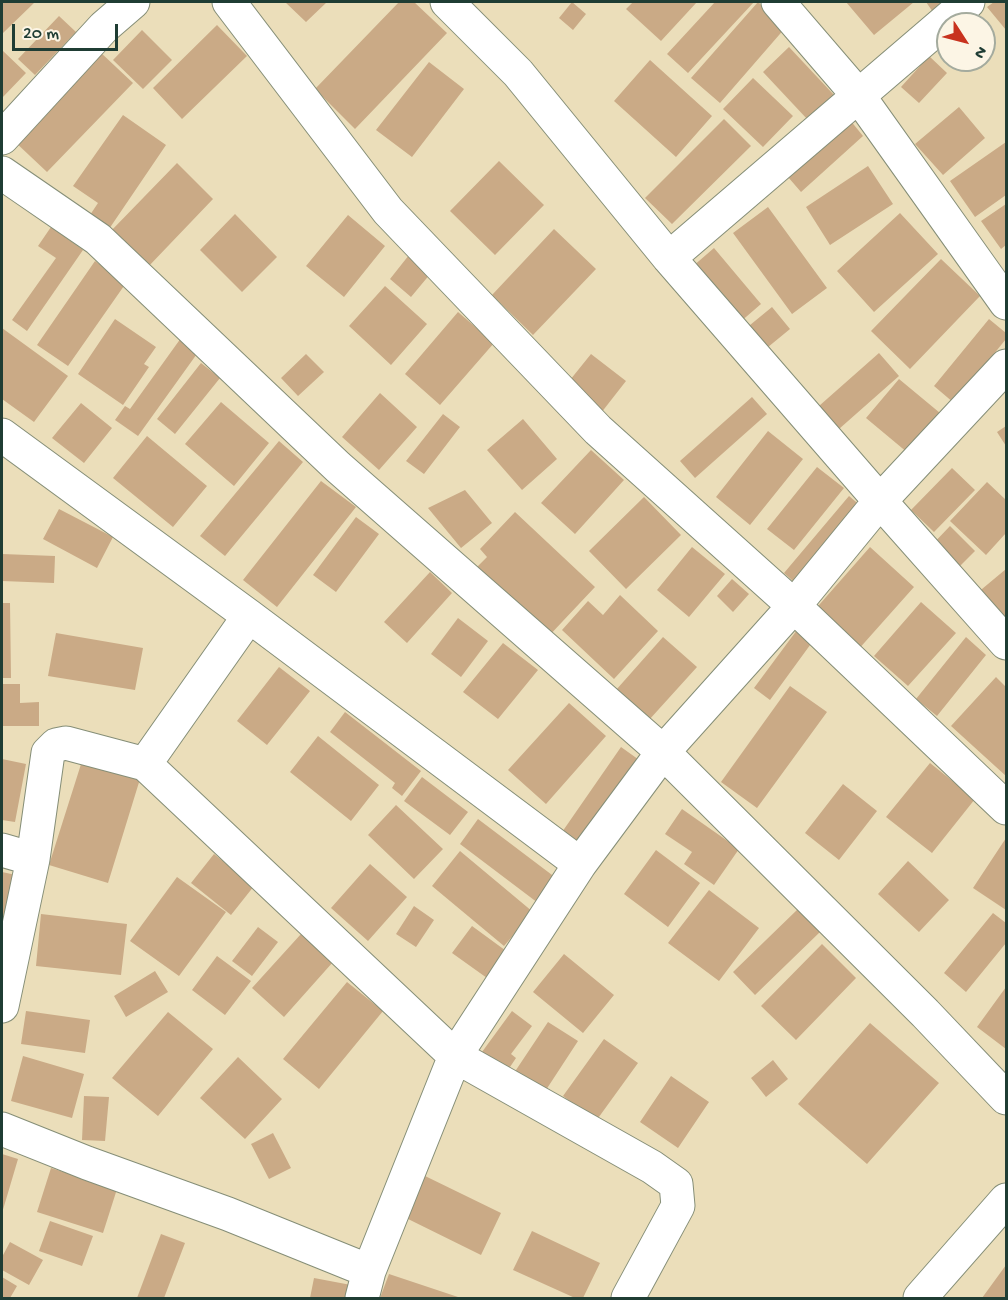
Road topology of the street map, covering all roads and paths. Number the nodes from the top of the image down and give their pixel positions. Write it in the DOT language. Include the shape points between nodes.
graph roads {
  1 [pos="133,2"];
  2 [pos="229,2"];
  3 [pos="447,2"];
  4 [pos="778,2"];
  5 [pos="968,2"];
  6 [pos="858,95"];
  7 [pos="2,138"];
  8 [pos="2,173"];
  9 [pos="669,258"];
  10 [pos="1006,303"];
  11 [pos="1006,366"];
  12 [pos="2,435"];
  13 [pos="880,501"];
  14 [pos="794,606"];
  15 [pos="249,616"];
  16 [pos="1006,643"];
  17 [pos="663,752"];
  18 [pos="146,764"];
  19 [pos="1006,808"];
  20 [pos="2,850"];
  21 [pos="33,859"];
  22 [pos="580,864"];
  23 [pos="2,1006"];
  24 [pos="455,1056"];
  25 [pos="1006,1098"];
  26 [pos="2,1129"];
  27 [pos="1006,1200"];
  28 [pos="366,1285"];
  29 [pos="628,1299"];
  30 [pos="920,1299"];
  1 -- 7 [label="street" via="104,27"];
  2 -- 14 [label="street" via="388,211 598,430"];
  3 -- 9 [label="street" via="518,73"];
  4 -- 6 [label="street"];
  5 -- 6 [label="street"];
  6 -- 9 [label="street"];
  6 -- 10 [label="street"];
  8 -- 17 [label="street" via="98,239 338,467"];
  9 -- 13 [label="street"];
  11 -- 13 [label="street"];
  12 -- 15 [label="street"];
  13 -- 14 [label="street"];
  13 -- 16 [label="street"];
  14 -- 17 [label="street"];
  14 -- 19 [label="street"];
  15 -- 18 [label="street"];
  15 -- 22 [label="street"];
  17 -- 22 [label="street"];
  17 -- 25 [label="street" via="926,1013"];
  18 -- 21 [label="street" via="66,743 56,745 48,753"];
  18 -- 24 [label="street"];
  20 -- 21 [label="street"];
  21 -- 23 [label="street"];
  22 -- 24 [label="street"];
  24 -- 28 [label="street"];
  24 -- 29 [label="street" via="676,1184 678,1206"];
  26 -- 28 [label="street" via="228,1214"];
  27 -- 30 [label="street"];
}
